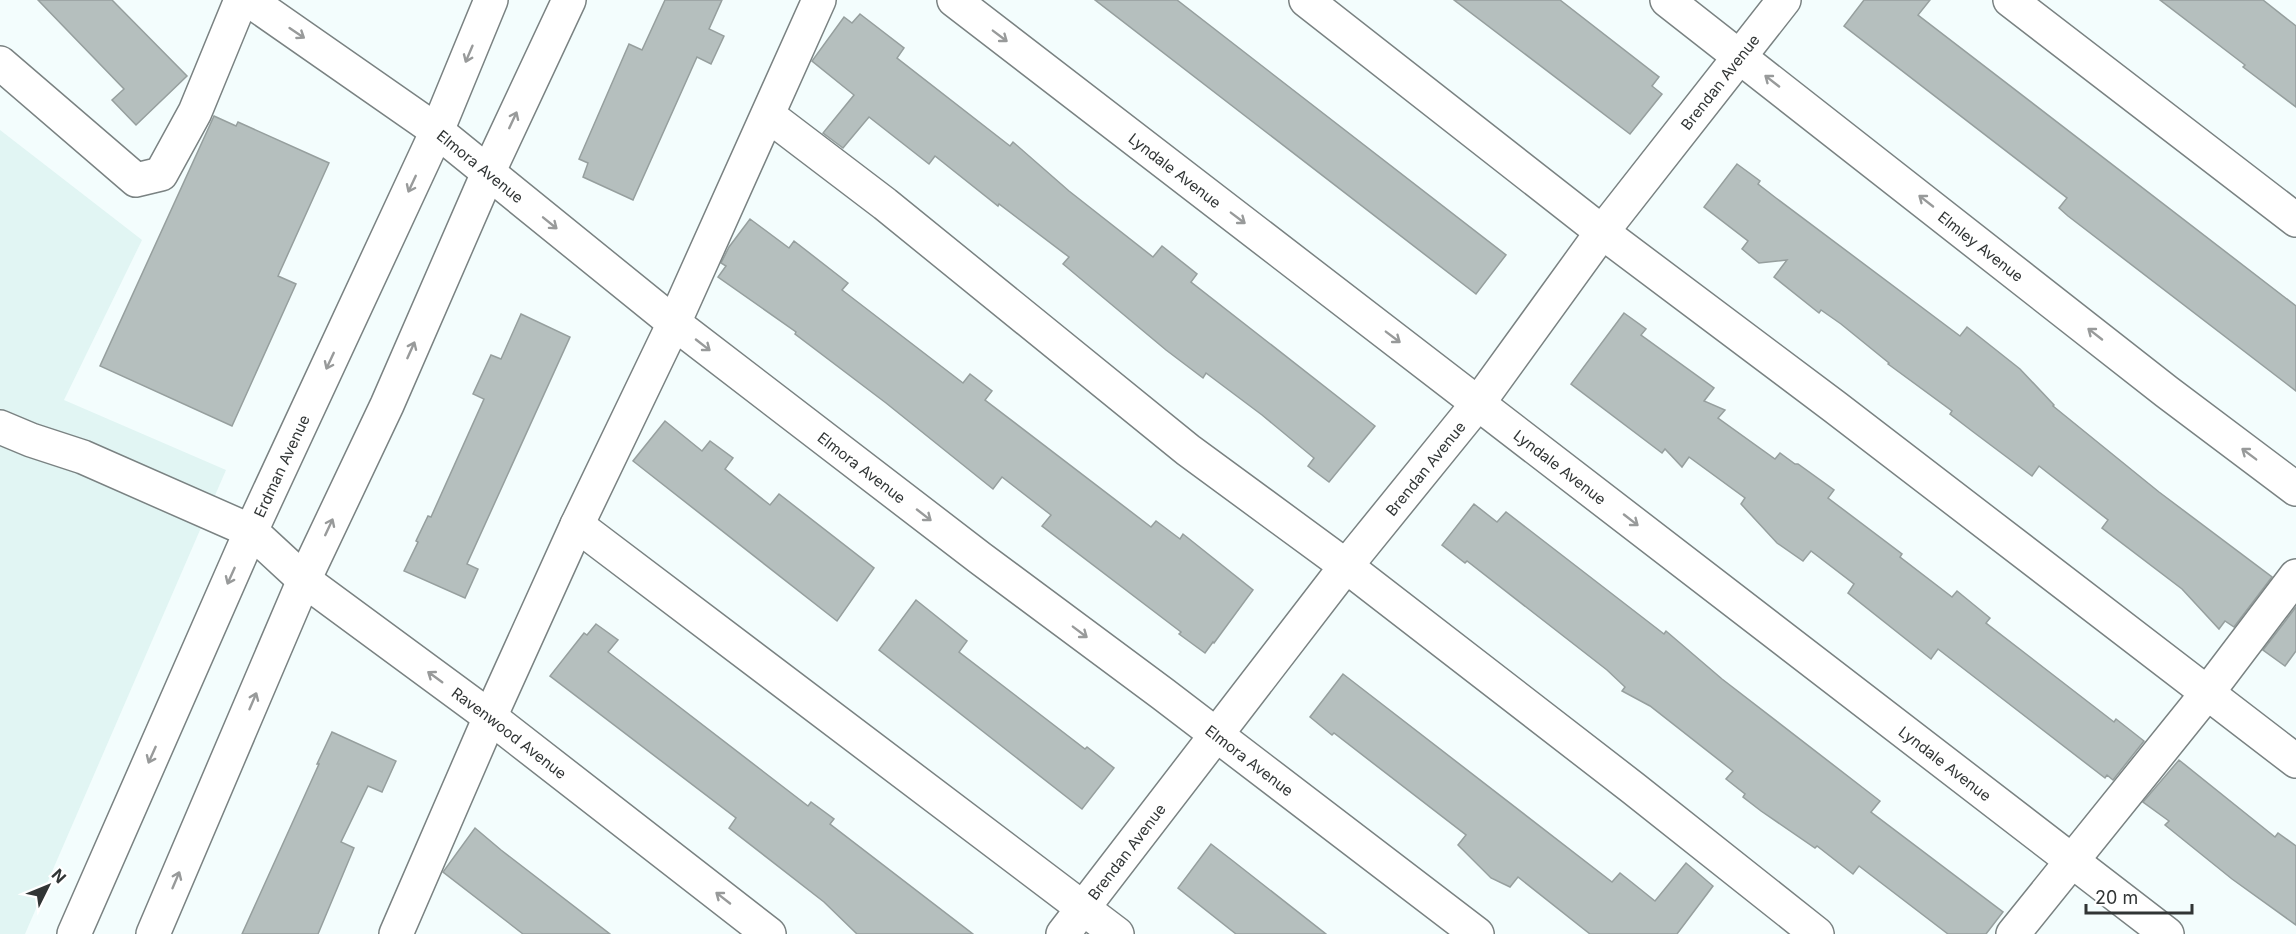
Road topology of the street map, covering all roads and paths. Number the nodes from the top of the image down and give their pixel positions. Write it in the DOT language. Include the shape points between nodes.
graph roads {
  1 [pos="241,0"];
  2 [pos="249,0"];
  3 [pos="491,0"];
  4 [pos="569,0"];
  5 [pos="819,0"];
  6 [pos="954,0"];
  7 [pos="1306,0"];
  8 [pos="1667,0"];
  9 [pos="1784,0"];
  10 [pos="2010,0"];
  11 [pos="1740,56"];
  12 [pos="0,63"];
  13 [pos="768,114"];
  14 [pos="436,131"];
  15 [pos="488,173"];
  16 [pos="2296,220"];
  17 [pos="1602,232"];
  18 [pos="674,323"];
  19 [pos="1479,402"];
  20 [pos="0,427"];
  21 [pos="2296,489"];
  22 [pos="577,525"];
  23 [pos="250,531"];
  24 [pos="1346,566"];
  25 [pos="2296,576"];
  26 [pos="304,580"];
  27 [pos="2208,692"];
  28 [pos="490,717"];
  29 [pos="1216,735"];
  30 [pos="2296,761"];
  31 [pos="2071,860"];
  32 [pos="1084,907"];
  33 [pos="400,932"];
  34 [pos="74,934"];
  35 [pos="153,934"];
  36 [pos="769,934"];
  37 [pos="1063,934"];
  38 [pos="1117,934"];
  39 [pos="1477,934"];
  40 [pos="1817,934"];
  41 [pos="2013,934"];
  42 [pos="2167,934"];
  1 -- 12 [label="street" via="195,112 161,174 136,180"];
  2 -- 14 [label="street, Elmora Avenue, one-way"];
  3 -- 14 [label="street, Erdman Avenue, one-way"];
  15 -- 4 [label="street, one-way"];
  5 -- 13 [label="street"];
  6 -- 19 [label="street, Lyndale Avenue, one-way"];
  7 -- 17 [label="street"];
  8 -- 11 [label="street, Elmley Avenue"];
  9 -- 11 [label="street, Brendan Avenue"];
  10 -- 16 [label="street"];
  11 -- 17 [label="street, Brendan Avenue"];
  21 -- 11 [label="street, Elmley Avenue, one-way"];
  13 -- 18 [label="street"];
  13 -- 24 [label="street" via="1188,450"];
  14 -- 15 [label="street, Elmora Avenue"];
  14 -- 23 [label="street, Erdman Avenue, one-way"];
  15 -- 18 [label="street, Elmora Avenue, one-way"];
  26 -- 15 [label="street, one-way" via="387,405"];
  17 -- 19 [label="street, Brendan Avenue"];
  17 -- 27 [label="street"];
  18 -- 22 [label="street"];
  18 -- 29 [label="street, Elmora Avenue, one-way"];
  19 -- 24 [label="street, Brendan Avenue"];
  19 -- 31 [label="street, Lyndale Avenue, one-way"];
  20 -- 23 [label="street, Ravenwood Avenue" via="83,457"];
  22 -- 28 [label="street"];
  22 -- 32 [label="street"];
  23 -- 26 [label="street, Ravenwood Avenue"];
  23 -- 34 [label="street, Erdman Avenue, one-way"];
  24 -- 29 [label="street, Brendan Avenue"];
  24 -- 40 [label="street"];
  25 -- 27 [label="street"];
  28 -- 26 [label="street, Ravenwood Avenue, one-way"];
  35 -- 26 [label="street, one-way"];
  27 -- 30 [label="street"];
  27 -- 31 [label="street"];
  28 -- 33 [label="street"];
  36 -- 28 [label="street, Ravenwood Avenue, one-way"];
  29 -- 32 [label="street, Brendan Avenue"];
  29 -- 39 [label="street, Elmora Avenue"];
  31 -- 41 [label="street"];
  31 -- 42 [label="street, Lyndale Avenue"];
  32 -- 37 [label="street, Brendan Avenue"];
  32 -- 38 [label="street"];
}
